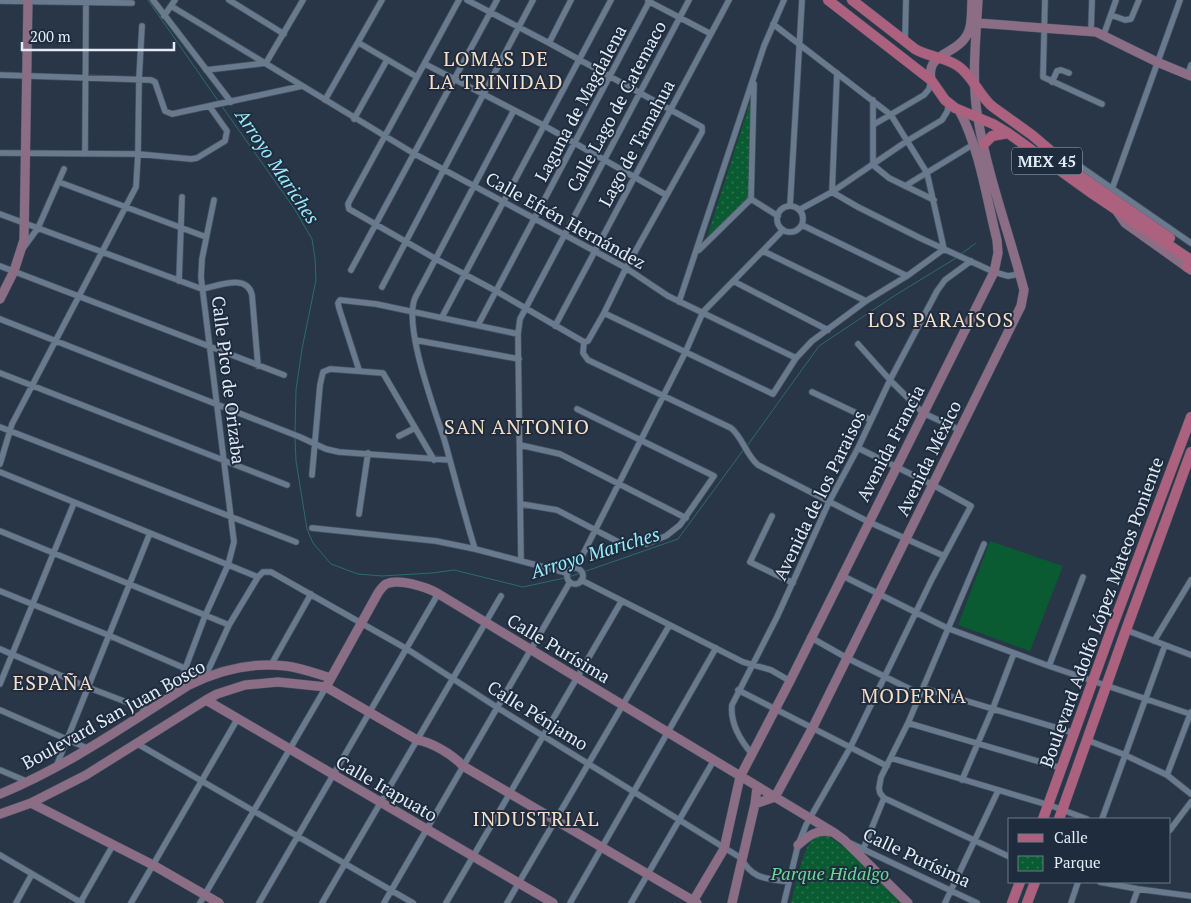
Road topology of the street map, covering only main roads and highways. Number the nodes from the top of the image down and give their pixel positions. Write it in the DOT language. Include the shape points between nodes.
graph roads {
  1 [pos="828,0"];
  2 [pos="857,2"];
  3 [pos="1008,133"];
  4 [pos="979,144"];
  5 [pos="1137,206"];
  6 [pos="1153,226"];
  7 [pos="1191,253"];
  8 [pos="1190,267"];
  9 [pos="1191,417"];
  10 [pos="1191,452"];
  11 [pos="1061,815"];
  12 [pos="1043,818"];
  13 [pos="1020,883"];
  14 [pos="1035,883"];
  15 [pos="1012,903"];
  16 [pos="1027,903"];
  1 -- 3 [label="main road, MEX 45" via="931,80 960,112"];
  2 -- 6 [label="main road, MEX 45" via="922,53 959,66 988,103 1079,175"];
  3 -- 4 [label="main road" via="992,136"];
  3 -- 8 [label="main road, MEX 45" via="1132,220"];
  5 -- 6 [label="main road"];
  6 -- 7 [label="main road, MEX 45"];
  9 -- 12 [label="main road, Boulevard Adolfo López Mateos Poniente"];
  10 -- 11 [label="main road, Boulevard Adolfo López Mateos Poniente"];
  13 -- 15 [label="main road"];
  14 -- 16 [label="main road"];
}
